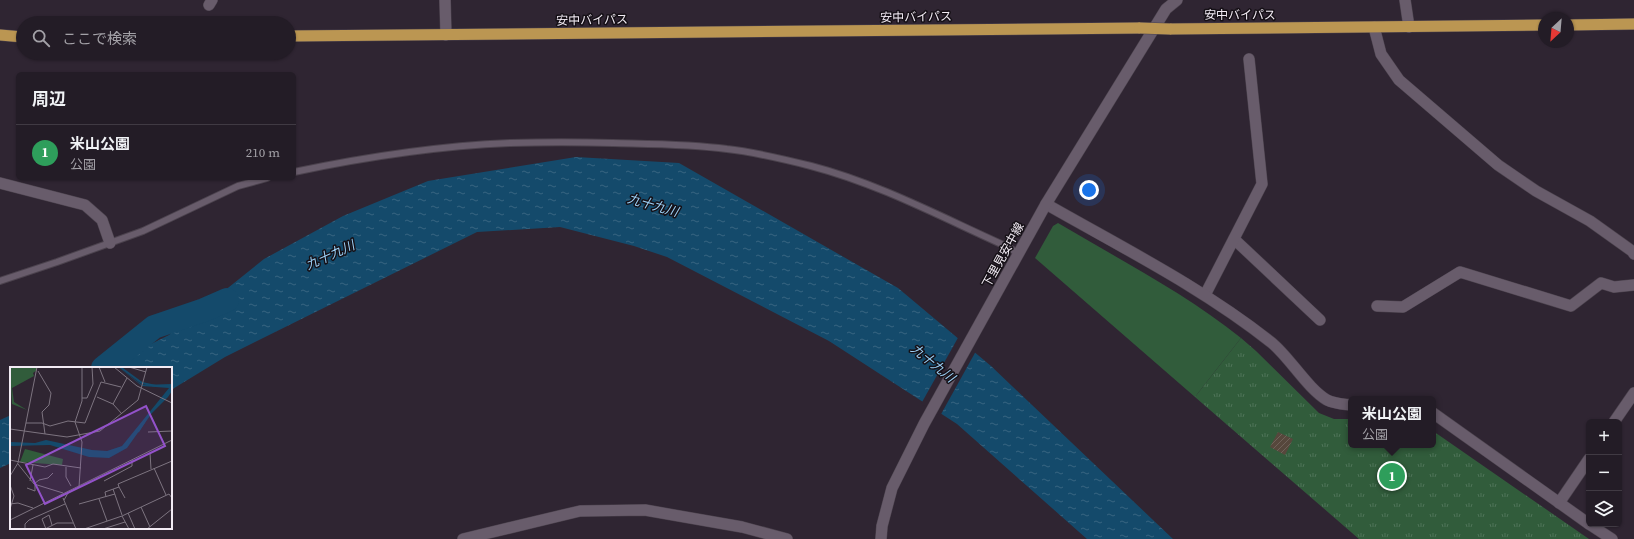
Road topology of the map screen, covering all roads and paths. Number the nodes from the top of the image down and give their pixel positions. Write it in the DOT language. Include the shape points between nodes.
graph roads {
  1 [pos="445,0"];
  2 [pos="1177,0"];
  3 [pos="1405,0"];
  4 [pos="1634,24"];
  5 [pos="1538,25"];
  6 [pos="1574,25"];
  7 [pos="1374,27"];
  8 [pos="1409,27"];
  9 [pos="0,35"];
  10 [pos="446,35"];
  11 [pos="16,36"];
  12 [pos="296,36"];
  13 [pos="1250,59"];
  14 [pos="296,172"];
  15 [pos="260,180"];
  16 [pos="0,183"];
  17 [pos="1046,204"];
  18 [pos="1234,239"];
  19 [pos="110,243"];
  20 [pos="1634,254"];
  21 [pos="1017,256"];
  22 [pos="0,281"];
  23 [pos="1634,285"];
  24 [pos="1205,295"];
  25 [pos="1377,306"];
  26 [pos="1320,320"];
  27 [pos="1634,393"];
  28 [pos="1348,405"];
  29 [pos="1436,415"];
  30 [pos="1616,419"];
  31 [pos="1586,463"];
  32 [pos="1559,503"];
  33 [pos="1586,522"];
  34 [pos="1594,527"];
  35 [pos="463,539"];
  36 [pos="787,539"];
  37 [pos="881,539"];
  38 [pos="1612,539"];
  1 -- 10 [label="street"];
  2 -- 17 [label="street, 下里見安中線" via="1166,9"];
  3 -- 8 [label="street"];
  4 -- 6 [label="highway"];
  5 -- 8 [label="highway, 安中バイパス"];
  7 -- 8 [label="highway, 安中バイパス"];
  7 -- 10 [label="highway, 安中バイパス, bridge"];
  7 -- 20 [label="street" via="1381,54 1399,80 1498,165 1536,191 1590,221"];
  9 -- 11 [label="highway"];
  10 -- 12 [label="highway, 安中バイパス"];
  13 -- 18 [label="street" via="1262,184"];
  14 -- 21 [label="lane" via="368,158 509,143 663,144 728,149 812,166 894,194 1008,247"];
  15 -- 19 [label="lane" via="238,186 143,231"];
  16 -- 19 [label="street" via="85,205 102,220"];
  17 -- 21 [label="street, 下里見安中線"];
  17 -- 24 [label="street"];
  18 -- 24 [label="street"];
  18 -- 26 [label="street"];
  19 -- 22 [label="lane"];
  21 -- 37 [label="street, 下里見安中線" via="924,424 892,488"];
  23 -- 25 [label="street" via="1614,287 1601,283 1571,306 1460,272 1403,307"];
  24 -- 28 [label="street" via="1273,344 1327,400"];
  27 -- 30 [label="street"];
  29 -- 32 [label="street"];
  31 -- 32 [label="street"];
  32 -- 33 [label="street"];
  34 -- 38 [label="street"];
  35 -- 36 [label="street" via="580,512 645,510 742,527"];
}
